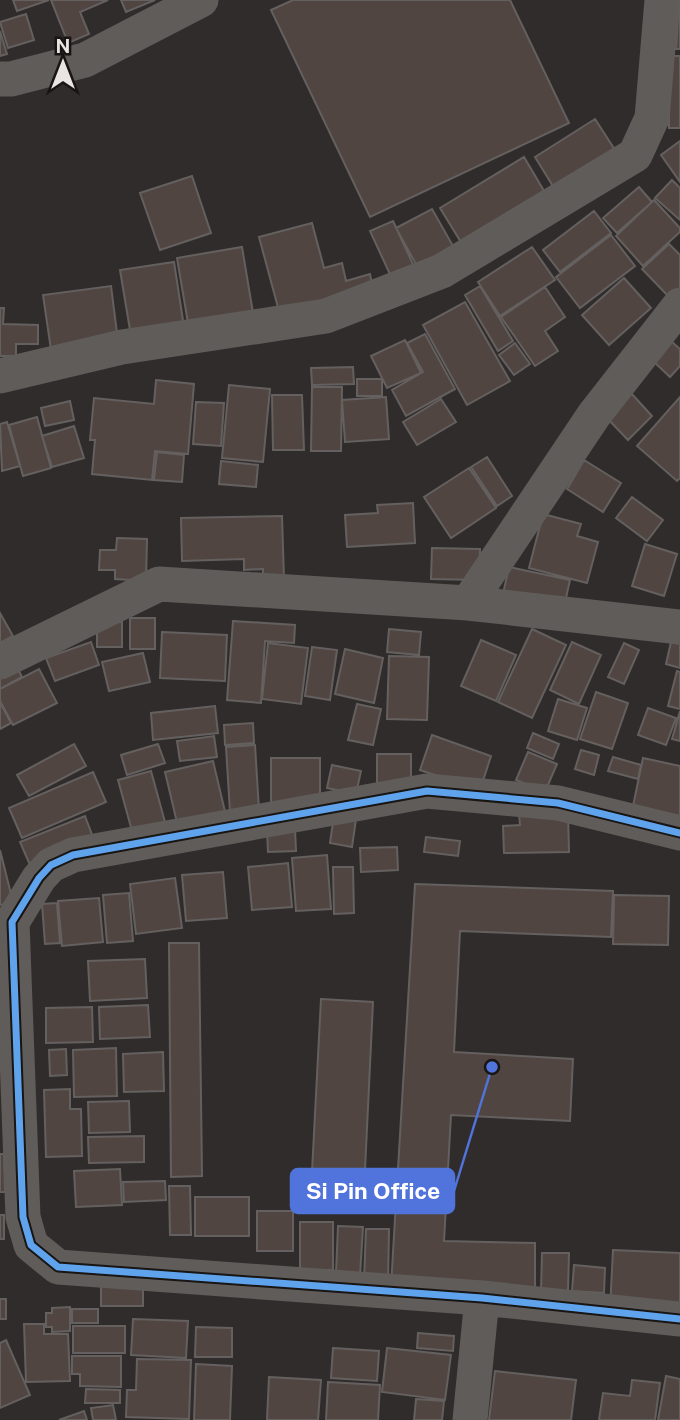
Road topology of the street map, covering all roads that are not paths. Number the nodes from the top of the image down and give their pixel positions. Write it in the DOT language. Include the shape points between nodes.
graph roads {
  1 [pos="201,0"];
  2 [pos="662,0"];
  3 [pos="0,79"];
  4 [pos="680,305"];
  5 [pos="0,376"];
  6 [pos="468,603"];
  7 [pos="680,627"];
  8 [pos="0,662"];
  9 [pos="680,833"];
  10 [pos="6,923"];
  11 [pos="482,1298"];
  12 [pos="680,1319"];
  13 [pos="470,1420"];
  1 -- 3 [label="street" via="85,60"];
  2 -- 5 [label="street" via="652,118 635,155 442,271 326,316 122,347"];
  4 -- 6 [label="street" via="594,415"];
  6 -- 7 [label="street"];
  6 -- 8 [label="street" via="159,584"];
  9 -- 10 [label="street" via="558,803 427,791 73,855 51,865"];
  10 -- 11 [label="street" via="23,1217 31,1245 58,1267"];
  11 -- 12 [label="street"];
  11 -- 13 [label="street"];
}
